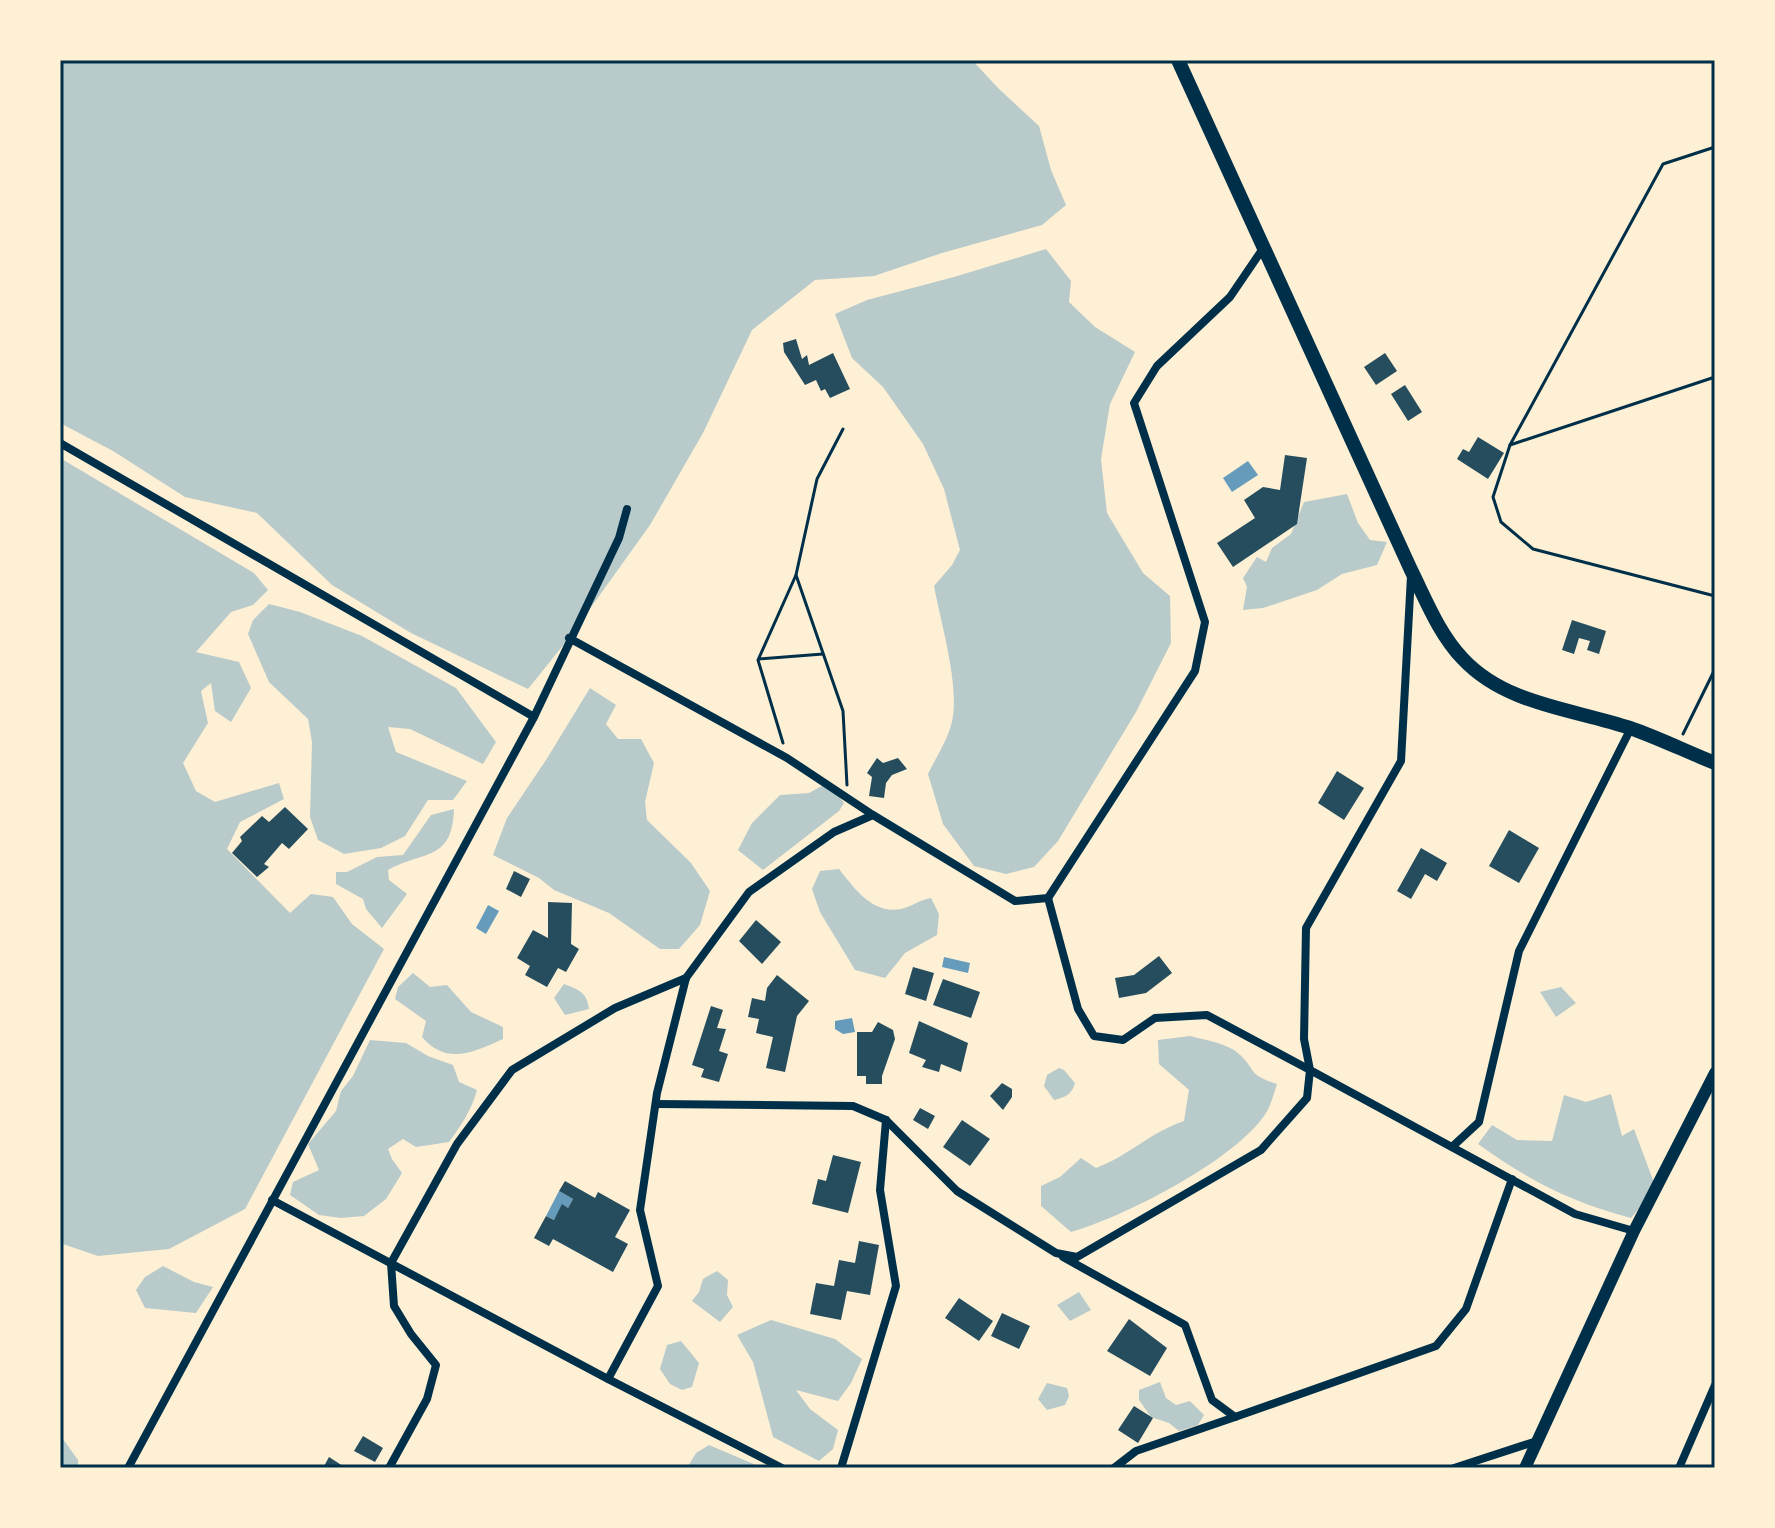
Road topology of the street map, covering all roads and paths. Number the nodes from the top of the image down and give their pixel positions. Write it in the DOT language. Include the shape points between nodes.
graph roads {
  1 [pos="1178,60"];
  2 [pos="1715,147"];
  3 [pos="1265,247"];
  4 [pos="1715,377"];
  5 [pos="843,429"];
  6 [pos="60,443"];
  7 [pos="1510,445"];
  8 [pos="627,509"];
  9 [pos="1411,570"];
  10 [pos="796,575"];
  11 [pos="1715,596"];
  12 [pos="569,638"];
  13 [pos="823,654"];
  14 [pos="758,660"];
  15 [pos="1715,669"];
  16 [pos="534,717"];
  17 [pos="1631,728"];
  18 [pos="1676,747"];
  19 [pos="787,758"];
  20 [pos="1715,763"];
  21 [pos="846,797"];
  22 [pos="873,815"];
  23 [pos="1048,898"];
  24 [pos="686,978"];
  25 [pos="1310,1070"];
  26 [pos="1715,1073"];
  27 [pos="656,1104"];
  28 [pos="886,1120"];
  29 [pos="1453,1146"];
  30 [pos="1512,1179"];
  31 [pos="272,1200"];
  32 [pos="1634,1231"];
  33 [pos="1056,1253"];
  34 [pos="391,1263"];
  35 [pos="608,1379"];
  36 [pos="1715,1385"];
  37 [pos="1235,1417"];
  38 [pos="1538,1441"];
  39 [pos="128,1468"];
  40 [pos="389,1468"];
  41 [pos="782,1468"];
  42 [pos="841,1468"];
  43 [pos="1114,1468"];
  44 [pos="1454,1468"];
  45 [pos="1525,1468"];
  46 [pos="1679,1468"];
  1 -- 3 [label="main road"];
  2 -- 7 [label="path" via="1663,164"];
  3 -- 9 [label="main road"];
  3 -- 23 [label="street" via="1230,297 1157,366 1134,403 1205,622 1195,671"];
  4 -- 7 [label="path"];
  5 -- 10 [label="path" via="817,479"];
  6 -- 16 [label="street"];
  7 -- 11 [label="path" via="1493,497 1501,522 1533,549"];
  8 -- 12 [label="street" via="619,538"];
  9 -- 17 [label="main road" via="1450,644 1466,662 1505,689 1538,703"];
  9 -- 25 [label="street" via="1401,761 1306,928 1304,1039"];
  10 -- 13 [label="path"];
  10 -- 14 [label="path"];
  12 -- 16 [label="street"];
  12 -- 19 [label="street"];
  13 -- 14 [label="path"];
  13 -- 21 [label="path" via="843,711"];
  14 -- 19 [label="path"];
  15 -- 18 [label="path"];
  16 -- 31 [label="street"];
  17 -- 18 [label="main road"];
  17 -- 29 [label="street" via="1519,951 1479,1122"];
  18 -- 20 [label="main road"];
  19 -- 21 [label="street"];
  21 -- 22 [label="street"];
  22 -- 23 [label="street" via="1015,901"];
  22 -- 24 [label="street" via="834,832 749,892"];
  23 -- 25 [label="street" via="1078,1009 1094,1036 1123,1040 1155,1018 1207,1015"];
  24 -- 27 [label="street"];
  24 -- 34 [label="street" via="615,1008 512,1070 457,1144"];
  25 -- 29 [label="street"];
  25 -- 33 [label="street" via="1307,1098 1261,1150 1077,1257"];
  26 -- 32 [label="street"];
  27 -- 28 [label="street" via="853,1106"];
  27 -- 35 [label="street" via="640,1210 658,1286"];
  28 -- 33 [label="street" via="957,1191"];
  28 -- 42 [label="street" via="880,1190 896,1286"];
  29 -- 30 [label="street"];
  30 -- 32 [label="street" via="1575,1214"];
  30 -- 37 [label="street" via="1466,1309 1436,1346"];
  31 -- 34 [label="street"];
  31 -- 39 [label="street"];
  32 -- 38 [label="street"];
  33 -- 37 [label="street" via="1185,1325 1212,1400"];
  34 -- 35 [label="street"];
  34 -- 40 [label="street" via="394,1306 436,1365 427,1399"];
  35 -- 41 [label="street"];
  36 -- 46 [label="street"];
  37 -- 43 [label="street" via="1136,1451"];
  38 -- 44 [label="street"];
  38 -- 45 [label="street"];
}
